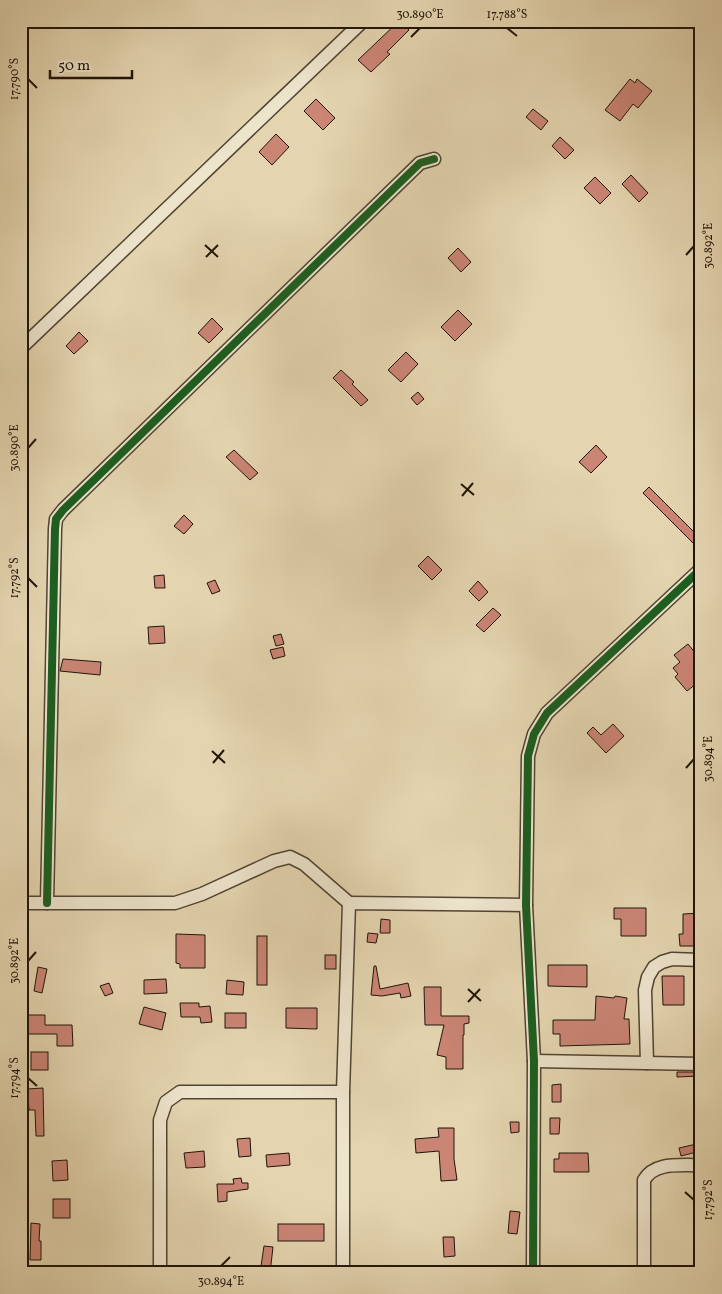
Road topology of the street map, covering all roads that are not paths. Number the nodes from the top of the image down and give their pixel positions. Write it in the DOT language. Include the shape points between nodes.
graph roads {
  1 [pos="363,21"];
  2 [pos="434,159"];
  3 [pos="21,348"];
  4 [pos="701,568"];
  5 [pos="21,903"];
  6 [pos="47,903"];
  7 [pos="349,903"];
  8 [pos="526,905"];
  9 [pos="701,960"];
  10 [pos="534,1061"];
  11 [pos="647,1063"];
  12 [pos="701,1064"];
  13 [pos="344,1092"];
  14 [pos="701,1165"];
  15 [pos="160,1273"];
  16 [pos="343,1273"];
  17 [pos="533,1273"];
  18 [pos="644,1273"];
  1 -- 3 [label="street"];
  2 -- 6 [label="street" via="420,163 56,519"];
  4 -- 8 [label="street" via="547,713 534,734 528,756"];
  5 -- 6 [label="street"];
  6 -- 7 [label="street" via="175,902 290,857 304,864"];
  7 -- 8 [label="street"];
  7 -- 13 [label="street"];
  8 -- 10 [label="street"];
  9 -- 11 [label="street" via="662,962 648,977 645,990"];
  10 -- 11 [label="street"];
  10 -- 17 [label="street"];
  11 -- 12 [label="street"];
  13 -- 15 [label="street" via="180,1092 166,1102 160,1120"];
  13 -- 16 [label="street"];
  14 -- 18 [label="street" via="662,1167 653,1170 644,1180"];
}
